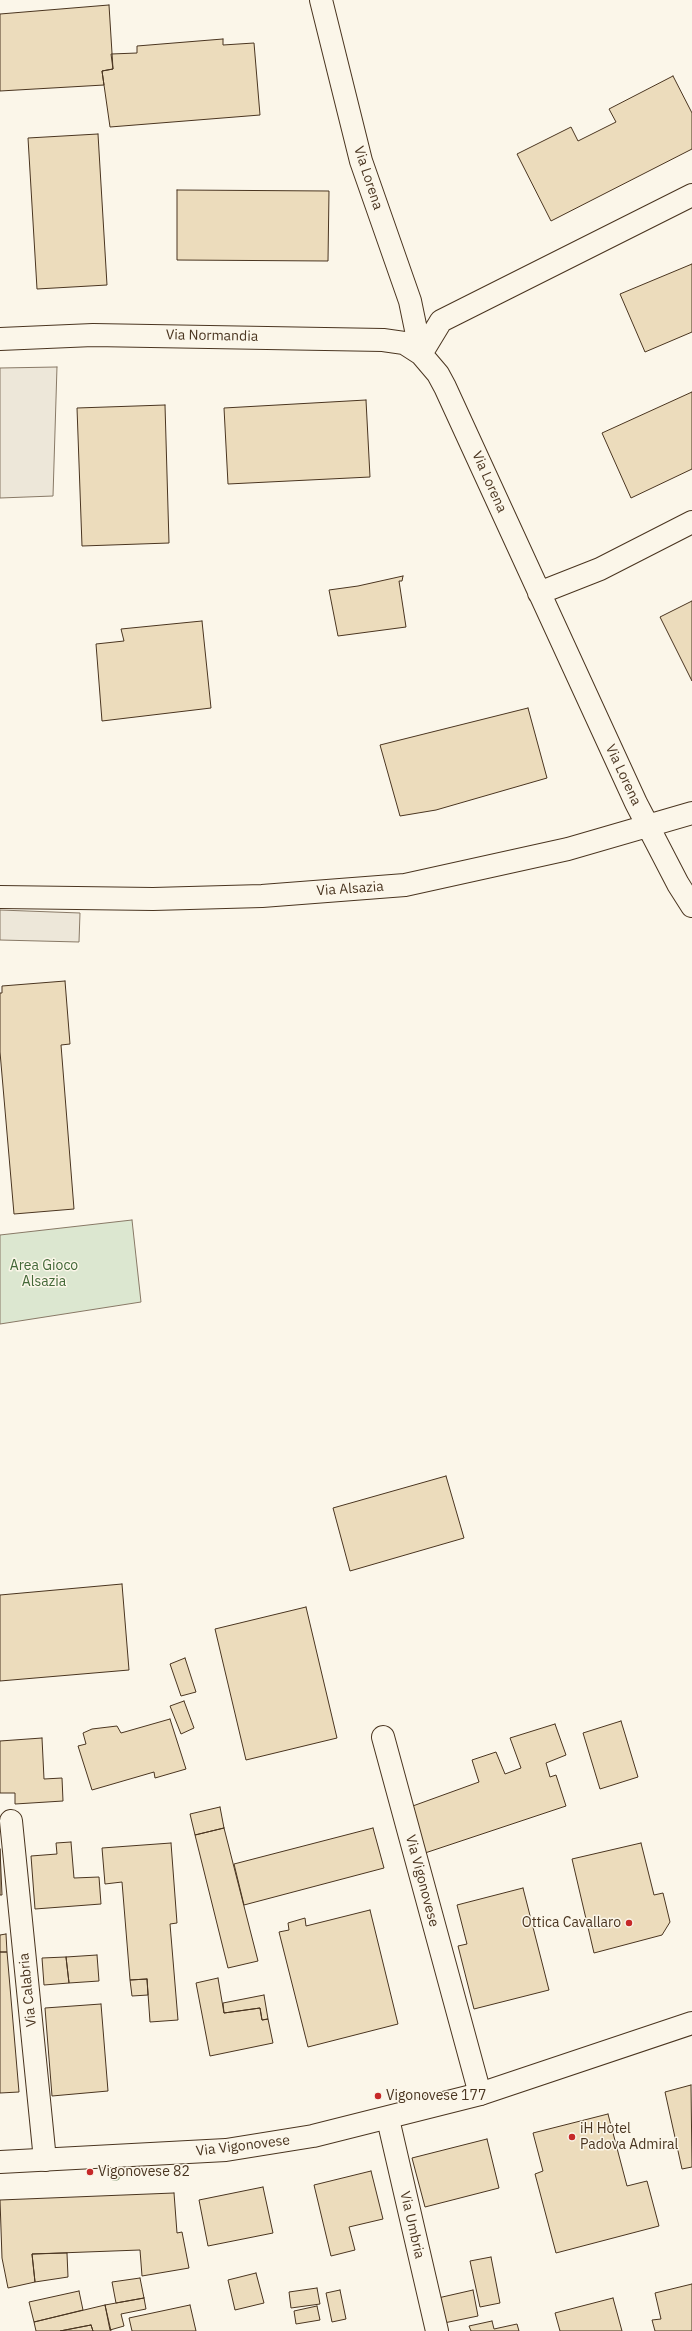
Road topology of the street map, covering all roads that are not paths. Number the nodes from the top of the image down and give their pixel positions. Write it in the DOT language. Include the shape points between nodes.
graph roads {
  1 [pos="321,0"];
  2 [pos="692,195"];
  3 [pos="0,339"];
  4 [pos="421,354"];
  5 [pos="692,522"];
  6 [pos="539,593"];
  7 [pos="692,813"];
  8 [pos="647,825"];
  9 [pos="0,897"];
  10 [pos="692,906"];
  11 [pos="383,1737"];
  12 [pos="11,1820"];
  13 [pos="692,2023"];
  14 [pos="480,2094"];
  15 [pos="388,2119"];
  16 [pos="45,2160"];
  17 [pos="0,2162"];
  18 [pos="437,2331"];
  1 -- 4 [label="street, Via Lorena" via="361,161 410,301"];
  2 -- 4 [label="street" via="441,321"];
  3 -- 4 [label="street, Via Normandia" via="93,335 369,340 404,343"];
  4 -- 6 [label="street, Via Lorena" via="445,387"];
  5 -- 6 [label="street" via="600,569"];
  6 -- 8 [label="street, Via Lorena"];
  7 -- 8 [label="street, Via Alsazia"];
  8 -- 9 [label="street, Via Alsazia" via="568,849 405,885 262,896"];
  8 -- 10 [label="street, Via Lorena"];
  11 -- 14 [label="street, Via Vigonovese"];
  12 -- 16 [label="street, Via Calabria"];
  13 -- 14 [label="street, Via Vigonovese"];
  14 -- 15 [label="street, Via Vigonovese"];
  15 -- 16 [label="street, Via Vigonovese" via="313,2136 226,2150"];
  15 -- 18 [label="street, Via Umbria"];
  16 -- 17 [label="street, Via Vigonovese"];
}
